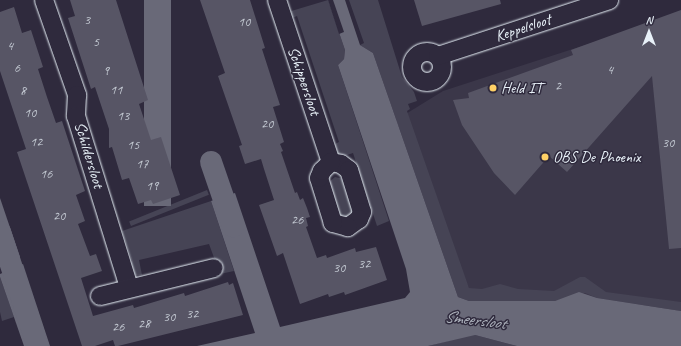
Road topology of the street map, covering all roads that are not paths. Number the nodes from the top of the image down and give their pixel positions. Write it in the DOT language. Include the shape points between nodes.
graph roads {
  1 [pos="44,0"];
  2 [pos="277,0"];
  3 [pos="609,0"];
  4 [pos="438,56"];
  5 [pos="331,162"];
  6 [pos="214,268"];
  7 [pos="129,287"];
  8 [pos="100,296"];
  1 -- 7 [label="street, Schildersloot" via="77,95 76,116"];
  2 -- 5 [label="street, Schippersloot"];
  3 -- 4 [label="street, Keppelsloot"];
  6 -- 7 [label="street"];
  7 -- 8 [label="street"];
}
